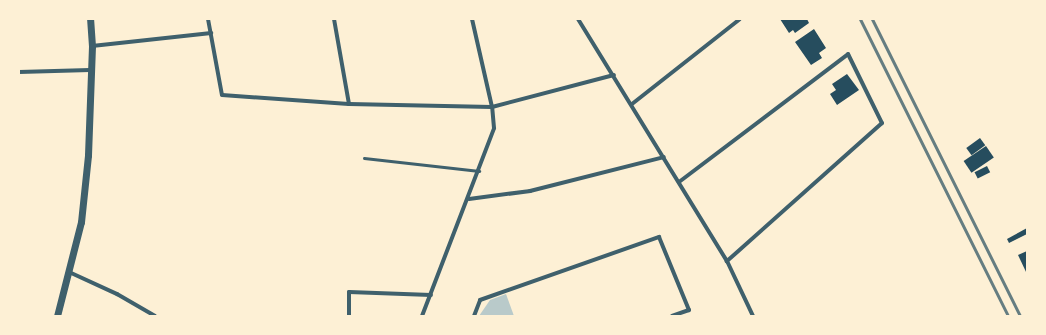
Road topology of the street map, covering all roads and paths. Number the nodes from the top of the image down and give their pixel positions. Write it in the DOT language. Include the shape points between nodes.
graph roads {
  1 [pos="90,19"];
  2 [pos="208,19"];
  3 [pos="334,19"];
  4 [pos="472,19"];
  5 [pos="740,19"];
  6 [pos="580,20"];
  7 [pos="211,33"];
  8 [pos="92,46"];
  9 [pos="90,70"];
  10 [pos="19,72"];
  11 [pos="614,75"];
  12 [pos="349,104"];
  13 [pos="632,104"];
  14 [pos="492,108"];
  15 [pos="664,157"];
  16 [pos="364,158"];
  17 [pos="479,171"];
  18 [pos="679,182"];
  19 [pos="469,199"];
  20 [pos="727,261"];
  21 [pos="69,272"];
  22 [pos="431,295"];
  23 [pos="57,316"];
  24 [pos="155,316"];
  25 [pos="348,316"];
  26 [pos="422,316"];
  27 [pos="474,316"];
  28 [pos="672,316"];
  29 [pos="752,316"];
  1 -- 8 [label="street"];
  2 -- 7 [label="street"];
  3 -- 12 [label="street"];
  4 -- 14 [label="street"];
  5 -- 13 [label="street"];
  6 -- 11 [label="street"];
  7 -- 8 [label="street"];
  7 -- 12 [label="street" via="222,94"];
  8 -- 9 [label="street"];
  9 -- 10 [label="street"];
  9 -- 21 [label="street" via="88,154 81,222"];
  11 -- 13 [label="street"];
  11 -- 14 [label="street"];
  12 -- 14 [label="street"];
  13 -- 15 [label="street"];
  14 -- 17 [label="street" via="494,128"];
  15 -- 18 [label="street"];
  15 -- 19 [label="street" via="530,190"];
  16 -- 17 [label="lane"];
  17 -- 19 [label="street"];
  18 -- 20 [label="street"];
  18 -- 20 [label="street" via="848,54 882,123"];
  19 -- 22 [label="street"];
  20 -- 29 [label="street"];
  21 -- 23 [label="street"];
  21 -- 24 [label="street" via="117,294"];
  22 -- 25 [label="street" via="349,292"];
  22 -- 26 [label="street"];
  27 -- 28 [label="street" via="480,300 659,237 689,310"];
}
